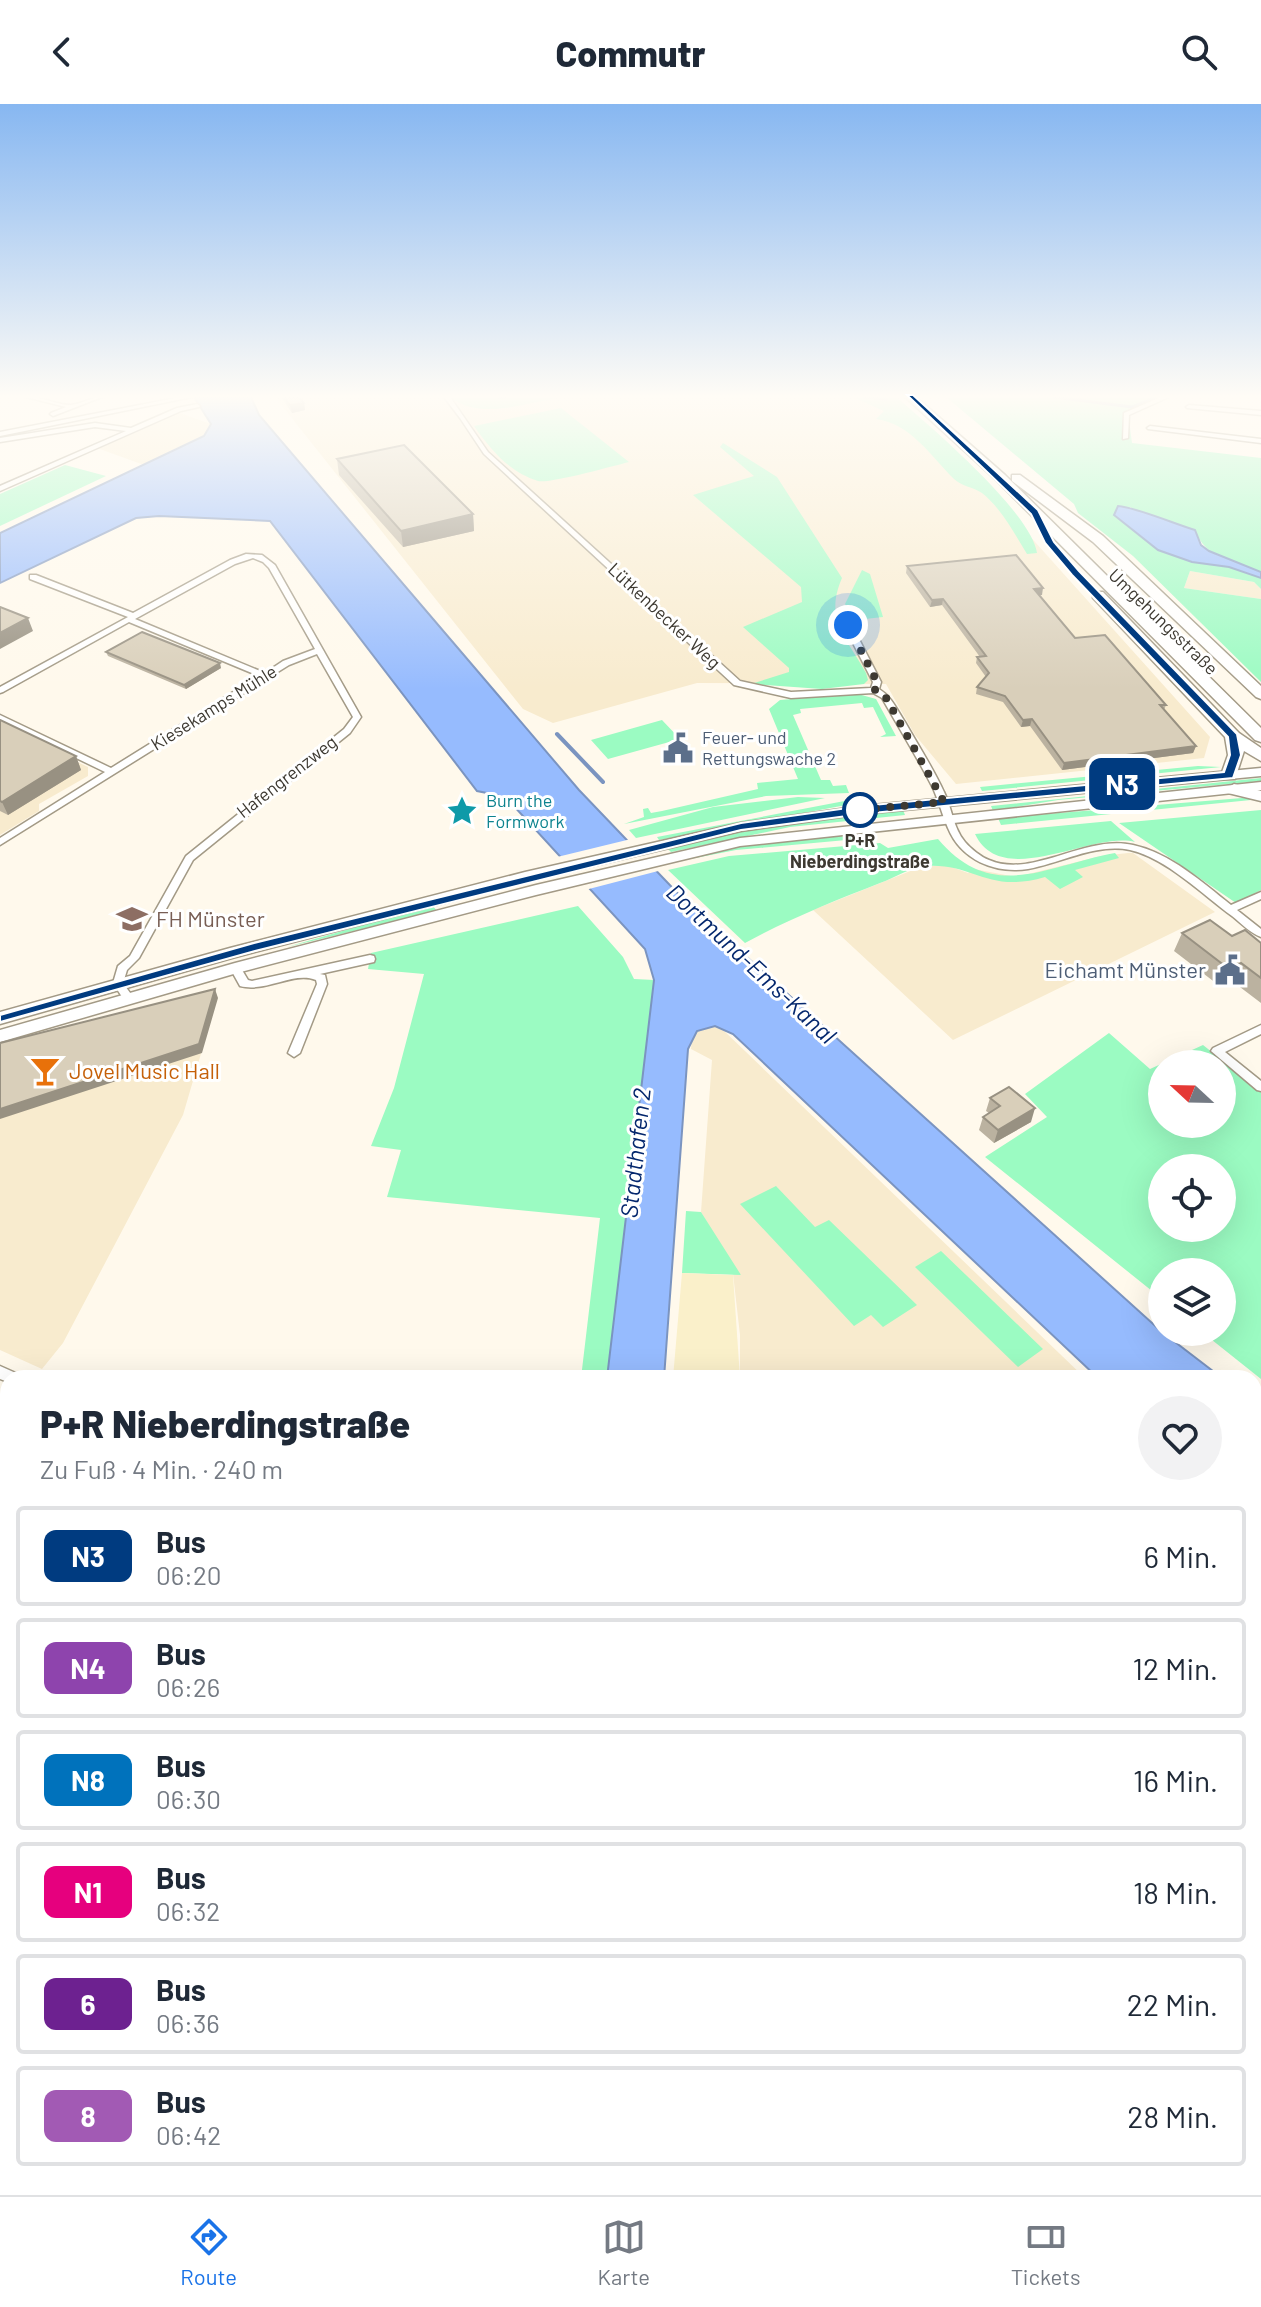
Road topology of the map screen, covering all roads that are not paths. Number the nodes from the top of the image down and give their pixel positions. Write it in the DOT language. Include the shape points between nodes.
graph roads {
  1 [pos="531,495"];
  2 [pos="1016,495"];
  3 [pos="1033,495"];
  4 [pos="1039,495"];
  5 [pos="1035,512"];
  6 [pos="33,577"];
  7 [pos="841,612"];
  8 [pos="130,618"];
  9 [pos="320,650"];
  10 [pos="265,676"];
  11 [pos="0,690"];
  12 [pos="875,690"];
  13 [pos="1261,694"];
  14 [pos="1261,717"];
  15 [pos="0,718"];
  16 [pos="1233,736"];
  17 [pos="1261,737"];
  18 [pos="1261,756"];
  19 [pos="112,772"];
  20 [pos="1261,772"];
  21 [pos="1231,782"];
  22 [pos="1261,786"];
  23 [pos="1261,796"];
  24 [pos="944,802"];
  25 [pos="949,819"];
  26 [pos="0,842"];
  27 [pos="1261,895"];
  28 [pos="1229,910"];
  29 [pos="1261,934"];
  30 [pos="370,959"];
  31 [pos="232,961"];
  32 [pos="308,973"];
  33 [pos="123,983"];
  34 [pos="0,1018"];
  35 [pos="1261,1029"];
  36 [pos="0,1036"];
  37 [pos="294,1053"];
  38 [pos="1261,1087"];
  1 -- 12 [label="street, Lütkenbecker Weg" via="731,679 751,689 791,695"];
  2 -- 5 [label="highway, Umgehungsstraße"];
  3 -- 14 [label="highway, Umgehungsstraße"];
  4 -- 13 [label="highway" via="1098,539"];
  5 -- 16 [label="highway" via="1050,543 1076,573"];
  5 -- 17 [label="highway, Umgehungsstraße"];
  6 -- 8 [label="street"];
  7 -- 12 [label="street" via="877,682"];
  8 -- 9 [label="street, Hafengrenzweg" via="260,555"];
  8 -- 10 [label="street"];
  8 -- 11 [label="street"];
  9 -- 10 [label="street, Kiesekamps Mühle"];
  9 -- 33 [label="street, Hafengrenzweg" via="357,717 354,723 189,858"];
  10 -- 19 [label="street, Kiesekamps Mühle"];
  12 -- 24 [label="street" via="885,696"];
  15 -- 19 [label="street"];
  16 -- 18 [label="highway"];
  16 -- 21 [label="highway"];
  19 -- 26 [label="street, Kiesekamps Mühle"];
  20 -- 21 [label="main road"];
  21 -- 22 [label="main road"];
  21 -- 23 [label="highway"];
  21 -- 24 [label="main road"];
  21 -- 25 [label="main road"];
  24 -- 25 [label="street"];
  24 -- 31 [label="main road" via="808,816 660,844"];
  25 -- 28 [label="street" via="967,850 998,866 1020,867 1118,845 1139,849"];
  25 -- 31 [label="main road" via="805,832 673,856"];
  27 -- 28 [label="street"];
  28 -- 29 [label="street"];
  30 -- 32 [label="street"];
  31 -- 32 [label="street" via="244,983 252,985"];
  31 -- 33 [label="main road"];
  32 -- 37 [label="street" via="321,978 322,984"];
  33 -- 34 [label="main road"];
  33 -- 36 [label="main road"];
  35 -- 38 [label="street" via="1217,1051"];
}
